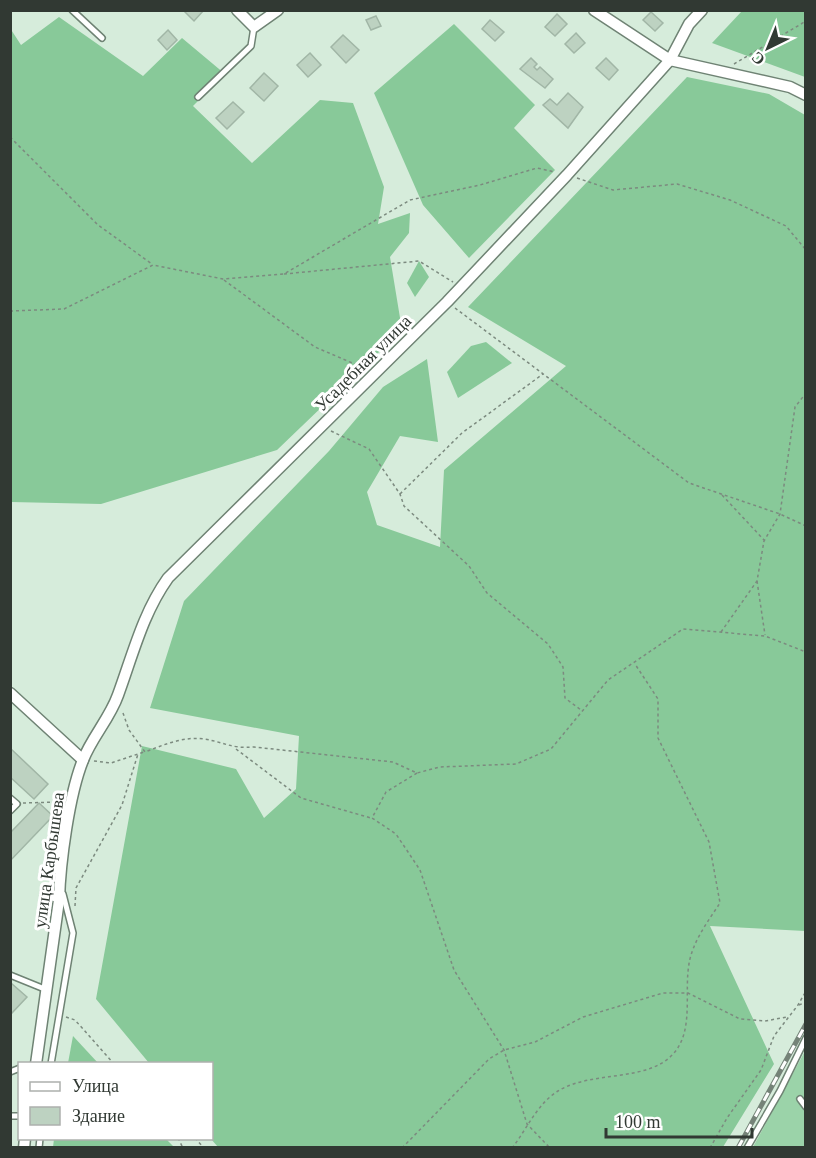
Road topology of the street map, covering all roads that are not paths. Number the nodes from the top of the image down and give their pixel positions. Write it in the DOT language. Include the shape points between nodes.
graph roads {
  1 [pos="72,10"];
  2 [pos="237,10"];
  3 [pos="278,10"];
  4 [pos="594,10"];
  5 [pos="702,10"];
  6 [pos="254,27"];
  7 [pos="102,38"];
  8 [pos="670,60"];
  9 [pos="806,95"];
  10 [pos="198,97"];
  11 [pos="10,693"];
  12 [pos="83,760"];
  13 [pos="10,798"];
  14 [pos="10,811"];
  15 [pos="60,880"];
  16 [pos="42,895"];
  17 [pos="59,900"];
  18 [pos="10,975"];
  19 [pos="47,990"];
  20 [pos="806,1038"];
  21 [pos="36,1062"];
  22 [pos="51,1062"];
  23 [pos="800,1100"];
  24 [pos="806,1107"];
  25 [pos="747,1148"];
  1 -- 7 [label="lane"];
  2 -- 6 [label="street"];
  3 -- 6 [label="street"];
  4 -- 8 [label="street"];
  5 -- 8 [label="street, Усадебная улица" via="689,24"];
  6 -- 10 [label="lane" via="251,46"];
  8 -- 9 [label="street" via="790,87"];
  8 -- 12 [label="street, Усадебная улица" via="447,302 168,578 151,602 117,698"];
  11 -- 12 [label="street"];
  12 -- 15 [label="street, улица Карбышева"];
  13 -- 14 [label="lane" via="17,804"];
  15 -- 17 [label="street, улица Карбышева"];
  15 -- 22 [label="lane" via="73,933"];
  16 -- 17 [label="lane"];
  17 -- 19 [label="street, улица Карбышева"];
  18 -- 19 [label="lane"];
  19 -- 21 [label="street, улица Карбышева"];
  20 -- 25 [label="lane"];
  23 -- 24 [label="lane"];
}
